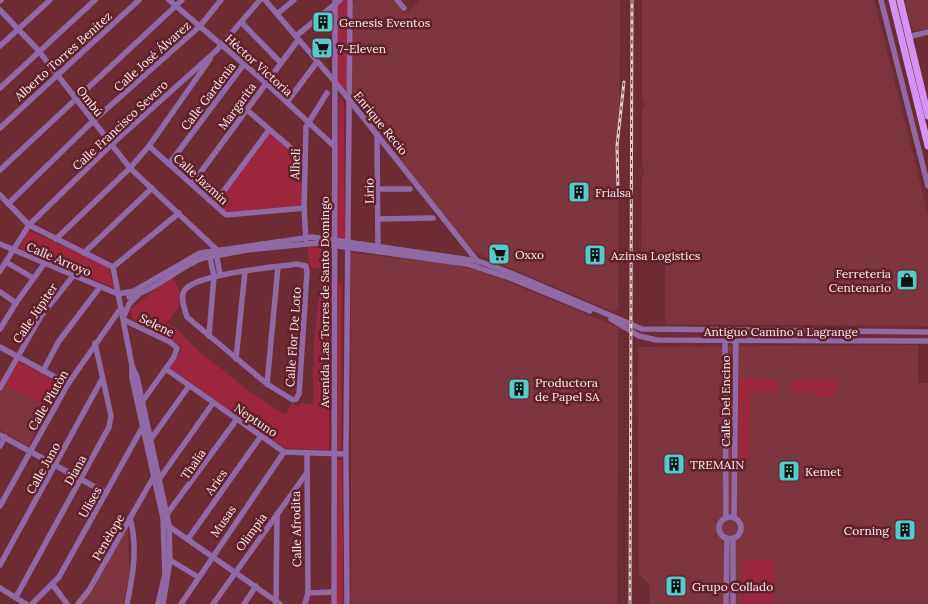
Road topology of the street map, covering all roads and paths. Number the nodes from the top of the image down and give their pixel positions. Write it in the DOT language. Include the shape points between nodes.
graph roads {
  1 [pos="50,0"];
  2 [pos="95,0"];
  3 [pos="139,0"];
  4 [pos="169,0"];
  5 [pos="182,0"];
  6 [pos="222,0"];
  7 [pos="260,0"];
  8 [pos="265,0"];
  9 [pos="294,0"];
  10 [pos="350,0"];
  11 [pos="398,0"];
  12 [pos="881,0"];
  13 [pos="892,0"];
  14 [pos="900,0"];
  15 [pos="336,1"];
  16 [pos="176,6"];
  17 [pos="404,8"];
  18 [pos="0,10"];
  19 [pos="277,14"];
  20 [pos="241,22"];
  21 [pos="200,26"];
  22 [pos="18,29"];
  23 [pos="928,32"];
  24 [pos="908,36"];
  25 [pos="297,38"];
  26 [pos="222,44"];
  27 [pos="0,46"];
  28 [pos="38,50"];
  29 [pos="216,51"];
  30 [pos="317,62"];
  31 [pos="281,63"];
  32 [pos="244,64"];
  33 [pos="57,74"];
  34 [pos="335,82"];
  35 [pos="266,83"];
  36 [pos="0,88"];
  37 [pos="328,92"];
  38 [pos="75,98"];
  39 [pos="349,100"];
  40 [pos="287,102"];
  41 [pos="247,110"];
  42 [pos="928,116"];
  43 [pos="93,121"];
  44 [pos="308,123"];
  45 [pos="0,128"];
  46 [pos="269,130"];
  47 [pos="377,136"];
  48 [pos="111,144"];
  49 [pos="149,146"];
  50 [pos="928,146"];
  51 [pos="335,147"];
  52 [pos="305,160"];
  53 [pos="170,164"];
  54 [pos="130,168"];
  55 [pos="0,170"];
  56 [pos="192,184"];
  57 [pos="928,186"];
  58 [pos="152,188"];
  59 [pos="379,189"];
  60 [pos="410,189"];
  61 [pos="0,195"];
  62 [pos="8,204"];
  63 [pos="214,204"];
  64 [pos="304,208"];
  65 [pos="179,213"];
  66 [pos="379,218"];
  67 [pos="433,218"];
  68 [pos="29,225"];
  69 [pos="56,239"];
  70 [pos="306,240"];
  71 [pos="334,243"];
  72 [pos="0,244"];
  73 [pos="348,245"];
  74 [pos="378,246"];
  75 [pos="210,250"];
  76 [pos="14,251"];
  77 [pos="216,252"];
  78 [pos="84,253"];
  79 [pos="6,262"];
  80 [pos="44,264"];
  81 [pos="478,264"];
  82 [pos="113,267"];
  83 [pos="278,267"];
  84 [pos="0,271"];
  85 [pos="245,271"];
  86 [pos="217,275"];
  87 [pos="73,276"];
  88 [pos="34,278"];
  89 [pos="348,279"];
  90 [pos="334,283"];
  91 [pos="100,287"];
  92 [pos="109,291"];
  93 [pos="0,292"];
  94 [pos="141,293"];
  95 [pos="121,296"];
  96 [pos="16,302"];
  97 [pos="121,307"];
  98 [pos="123,319"];
  99 [pos="0,328"];
  100 [pos="736,330"];
  101 [pos="666,331"];
  102 [pos="725,331"];
  103 [pos="928,332"];
  104 [pos="209,336"];
  105 [pos="666,340"];
  106 [pos="725,341"];
  107 [pos="736,341"];
  108 [pos="928,341"];
  109 [pos="95,344"];
  110 [pos="0,347"];
  111 [pos="18,357"];
  112 [pos="236,359"];
  113 [pos="132,366"];
  114 [pos="166,369"];
  115 [pos="43,371"];
  116 [pos="102,379"];
  117 [pos="68,384"];
  118 [pos="267,384"];
  119 [pos="189,386"];
  120 [pos="0,388"];
  121 [pos="142,402"];
  122 [pos="213,403"];
  123 [pos="237,420"];
  124 [pos="142,428"];
  125 [pos="2,436"];
  126 [pos="261,436"];
  127 [pos="151,439"];
  128 [pos="0,446"];
  129 [pos="31,451"];
  130 [pos="284,452"];
  131 [pos="307,454"];
  132 [pos="333,454"];
  133 [pos="346,454"];
  134 [pos="57,465"];
  135 [pos="726,472"];
  136 [pos="735,472"];
  137 [pos="306,474"];
  138 [pos="153,478"];
  139 [pos="160,478"];
  140 [pos="82,479"];
  141 [pos="106,493"];
  142 [pos="0,506"];
  143 [pos="277,514"];
  144 [pos="130,518"];
  145 [pos="726,518"];
  146 [pos="734,518"];
  147 [pos="165,520"];
  148 [pos="730,538"];
  149 [pos="188,539"];
  150 [pos="212,556"];
  151 [pos="170,560"];
  152 [pos="0,566"];
  153 [pos="234,572"];
  154 [pos="198,577"];
  155 [pos="53,585"];
  156 [pos="256,586"];
  157 [pos="0,588"];
  158 [pos="333,592"];
  159 [pos="308,593"];
  160 [pos="16,597"];
  161 [pos="277,603"];
  162 [pos="26,604"];
  163 [pos="32,604"];
  164 [pos="67,604"];
  165 [pos="78,604"];
  166 [pos="127,604"];
  167 [pos="158,604"];
  168 [pos="163,604"];
  169 [pos="181,604"];
  170 [pos="214,604"];
  171 [pos="244,604"];
  172 [pos="305,604"];
  173 [pos="334,604"];
  174 [pos="347,604"];
  175 [pos="726,604"];
  176 [pos="733,604"];
  1 -- 22 [label="street"];
  2 -- 28 [label="street"];
  3 -- 33 [label="street, Alberto Torres Benitez"];
  4 -- 16 [label="street, Héctor Victoria"];
  5 -- 16 [label="street"];
  6 -- 21 [label="street, Calle José Álvarez"];
  7 -- 20 [label="street, Calle Francisco Severo"];
  8 -- 19 [label="street, Enrique Recio"];
  9 -- 19 [label="street"];
  10 -- 39 [label="street, Avenida Las Torres de Santo Domingo"];
  11 -- 17 [label="street"];
  12 -- 57 [label="street"];
  13 -- 50 [label="main road"];
  14 -- 24 [label="main road"];
  15 -- 25 [label="street, Margarita"];
  15 -- 34 [label="street, Avenida Las Torres de Santo Domingo"];
  16 -- 21 [label="street, Héctor Victoria"];
  16 -- 38 [label="street"];
  18 -- 22 [label="street, Ombú"];
  19 -- 25 [label="street, Enrique Recio"];
  20 -- 26 [label="street, Calle Francisco Severo"];
  20 -- 31 [label="street"];
  21 -- 26 [label="street, Héctor Victoria"];
  21 -- 43 [label="street, Calle José Álvarez"];
  22 -- 27 [label="street"];
  22 -- 28 [label="street, Ombú"];
  23 -- 24 [label="street"];
  24 -- 42 [label="main road"];
  25 -- 30 [label="street, Enrique Recio"];
  25 -- 31 [label="street, Margarita"];
  26 -- 29 [label="street, Calle Francisco Severo"];
  26 -- 32 [label="street, Héctor Victoria"];
  28 -- 33 [label="street, Ombú"];
  28 -- 36 [label="street"];
  29 -- 48 [label="street, Calle Francisco Severo"];
  29 -- 49 [label="street"];
  30 -- 34 [label="street, Enrique Recio"];
  30 -- 40 [label="street"];
  31 -- 35 [label="street, Margarita"];
  32 -- 35 [label="street, Héctor Victoria"];
  32 -- 53 [label="street, Calle Gardenia"];
  33 -- 38 [label="street, Ombú"];
  33 -- 45 [label="street, Alberto Torres Benitez"];
  34 -- 39 [label="street, Enrique Recio"];
  34 -- 51 [label="street, Avenida Las Torres de Santo Domingo"];
  35 -- 40 [label="street, Héctor Victoria"];
  35 -- 41 [label="street, Margarita"];
  37 -- 44 [label="street, Alhelí"];
  38 -- 43 [label="street, Ombú"];
  38 -- 55 [label="street"];
  39 -- 47 [label="street, Enrique Recio"];
  39 -- 73 [label="street, Avenida Las Torres de Santo Domingo"];
  40 -- 44 [label="street, Héctor Victoria"];
  41 -- 46 [label="street"];
  41 -- 56 [label="street, Margarita"];
  43 -- 48 [label="street, Ombú"];
  43 -- 62 [label="street, Calle José Álvarez"];
  44 -- 51 [label="street, Héctor Victoria"];
  44 -- 52 [label="street, Alhelí"];
  46 -- 52 [label="street"];
  46 -- 63 [label="street"];
  47 -- 59 [label="street, Lirio"];
  47 -- 81 [label="street, Enrique Recio"];
  48 -- 54 [label="street, Ombú"];
  48 -- 68 [label="street, Calle Francisco Severo"];
  49 -- 53 [label="street, Calle Jazmín"];
  49 -- 54 [label="street"];
  51 -- 71 [label="street, Avenida Las Torres de Santo Domingo"];
  52 -- 64 [label="street, Alhelí"];
  53 -- 56 [label="street, Calle Jazmín"];
  54 -- 58 [label="street, Ombú"];
  54 -- 69 [label="street"];
  56 -- 63 [label="street, Calle Jazmín"];
  58 -- 65 [label="street, Ombú"];
  58 -- 78 [label="street"];
  59 -- 60 [label="street"];
  59 -- 66 [label="street, Lirio"];
  61 -- 62 [label="street"];
  62 -- 68 [label="street"];
  63 -- 64 [label="street, Calle Jazmín" via="230,215"];
  64 -- 70 [label="street, Alhelí"];
  65 -- 75 [label="street, Ombú"];
  65 -- 82 [label="street"];
  66 -- 67 [label="street"];
  66 -- 74 [label="street, Lirio"];
  68 -- 69 [label="street"];
  68 -- 76 [label="street, Calle Francisco Severo"];
  69 -- 78 [label="street"];
  70 -- 71 [label="street"];
  70 -- 77 [label="street"];
  71 -- 73 [label="street"];
  71 -- 90 [label="street, Avenida Las Torres de Santo Domingo"];
  72 -- 76 [label="street, Calle Arroyo"];
  73 -- 74 [label="street"];
  73 -- 81 [label="street"];
  73 -- 89 [label="street, Avenida Las Torres de Santo Domingo"];
  74 -- 81 [label="street"];
  75 -- 77 [label="street, Ombú"];
  75 -- 77 [label="street"];
  75 -- 86 [label="street"];
  75 -- 94 [label="street"];
  75 -- 95 [label="street" via="184,260"];
  76 -- 79 [label="street, Calle Francisco Severo"];
  76 -- 80 [label="street, Calle Arroyo"];
  77 -- 86 [label="street"];
  78 -- 82 [label="street"];
  79 -- 84 [label="street, Calle Francisco Severo"];
  79 -- 88 [label="street"];
  80 -- 87 [label="street, Calle Arroyo"];
  80 -- 88 [label="street"];
  81 -- 101 [label="street, Antiguo Camino a Lagrange" via="511,273 635,327"];
  81 -- 105 [label="street, Antiguo Camino a Lagrange" via="612,320 635,334 651,340"];
  82 -- 95 [label="street"];
  83 -- 85 [label="street"];
  83 -- 118 [label="street"];
  83 -- 118 [label="street, Calle Flor De Loto" via="299,264 306,266 307,272 299,394 294,400 288,399"];
  85 -- 86 [label="street"];
  85 -- 112 [label="street"];
  86 -- 104 [label="street"];
  86 -- 104 [label="street" via="187,287 183,294 187,317"];
  87 -- 91 [label="street, Calle Arroyo"];
  87 -- 111 [label="street, Calle Júpiter" via="41,316"];
  88 -- 96 [label="street"];
  89 -- 90 [label="street" via="340,275"];
  89 -- 133 [label="street, Avenida Las Torres de Santo Domingo"];
  90 -- 132 [label="street, Avenida Las Torres de Santo Domingo"];
  91 -- 92 [label="street, Calle Arroyo"];
  91 -- 115 [label="street" via="59,341"];
  92 -- 95 [label="street, Calle Arroyo"];
  92 -- 97 [label="street"];
  93 -- 96 [label="street"];
  94 -- 95 [label="street"];
  94 -- 98 [label="street" via="129,304"];
  95 -- 97 [label="street"];
  96 -- 99 [label="street"];
  97 -- 98 [label="street"];
  97 -- 109 [label="street, Calle Plutòn"];
  98 -- 113 [label="street"];
  98 -- 114 [label="street, Selene" via="174,344 177,352"];
  100 -- 102 [label="street, Antiguo Camino a Lagrange"];
  100 -- 103 [label="street, Antiguo Camino a Lagrange"];
  100 -- 107 [label="street, Calle Del Encino"];
  101 -- 102 [label="street, Antiguo Camino a Lagrange"];
  101 -- 105 [label="street"];
  102 -- 106 [label="street, Calle Del Encino"];
  104 -- 112 [label="street"];
  105 -- 106 [label="street, Antiguo Camino a Lagrange"];
  106 -- 107 [label="street, Antiguo Camino a Lagrange"];
  106 -- 135 [label="street, Calle Del Encino"];
  107 -- 108 [label="street, Antiguo Camino a Lagrange"];
  107 -- 136 [label="street, Calle Del Encino"];
  109 -- 116 [label="street, Diana"];
  109 -- 117 [label="street, Calle Plutòn"];
  110 -- 111 [label="street"];
  111 -- 115 [label="street"];
  111 -- 120 [label="street, Calle Júpiter"];
  112 -- 118 [label="street"];
  113 -- 121 [label="street"];
  113 -- 124 [label="street"];
  114 -- 119 [label="street, Neptuno"];
  114 -- 121 [label="street, Selene"];
  115 -- 117 [label="street"];
  116 -- 134 [label="street, Calle Juno"];
  116 -- 140 [label="street, Diana" via="110,423"];
  117 -- 129 [label="street, Calle Plutòn"];
  119 -- 122 [label="street, Neptuno"];
  119 -- 127 [label="street"];
  121 -- 127 [label="street"];
  122 -- 123 [label="street, Neptuno"];
  122 -- 139 [label="street"];
  123 -- 126 [label="street, Neptuno"];
  123 -- 147 [label="street, Thalía"];
  124 -- 138 [label="street"];
  124 -- 141 [label="street, Ulises"];
  125 -- 128 [label="street"];
  125 -- 129 [label="street"];
  126 -- 130 [label="street, Neptuno"];
  126 -- 149 [label="street, Aries"];
  127 -- 139 [label="street"];
  129 -- 134 [label="street"];
  129 -- 142 [label="street, Calle Plutòn"];
  130 -- 131 [label="street, Neptuno"];
  130 -- 150 [label="street, Musas"];
  131 -- 132 [label="street, Neptuno"];
  131 -- 137 [label="street, Calle Afrodita"];
  132 -- 133 [label="street, Neptuno"];
  132 -- 158 [label="street, Avenida Las Torres de Santo Domingo"];
  133 -- 174 [label="street, Avenida Las Torres de Santo Domingo"];
  134 -- 140 [label="street"];
  134 -- 152 [label="street, Calle Juno"];
  135 -- 136 [label="street"];
  135 -- 145 [label="street, Calle Del Encino"];
  136 -- 146 [label="street, Calle Del Encino"];
  137 -- 143 [label="street, Olimpia"];
  137 -- 159 [label="street, Calle Afrodita"];
  138 -- 144 [label="street, Penèlope"];
  138 -- 147 [label="street"];
  139 -- 147 [label="street"];
  140 -- 141 [label="street"];
  140 -- 160 [label="street, Diana"];
  141 -- 155 [label="street, Ulises"];
  143 -- 153 [label="street, Olimpia"];
  143 -- 161 [label="street"];
  144 -- 165 [label="street, Penèlope"];
  144 -- 166 [label="street" via="134,533 134,568"];
  145 -- 146 [label="street"];
  145 -- 148 [label="street" via="720,531"];
  146 -- 148 [label="street" via="740,528 738,534"];
  147 -- 149 [label="street"];
  147 -- 151 [label="street"];
  147 -- 167 [label="street" via="165,574"];
  148 -- 175 [label="street"];
  148 -- 176 [label="street"];
  149 -- 150 [label="street"];
  150 -- 153 [label="street"];
  150 -- 154 [label="street, Musas"];
  151 -- 154 [label="street"];
  151 -- 168 [label="street"];
  153 -- 156 [label="street"];
  153 -- 170 [label="street, Olimpia"];
  154 -- 169 [label="street, Musas"];
  155 -- 163 [label="street, Ulises"];
  155 -- 164 [label="street"];
  156 -- 161 [label="street"];
  156 -- 171 [label="street"];
  157 -- 160 [label="street"];
  158 -- 159 [label="street"];
  158 -- 173 [label="street, Avenida Las Torres de Santo Domingo"];
  159 -- 172 [label="street, Calle Afrodita"];
  160 -- 162 [label="street"];
}
